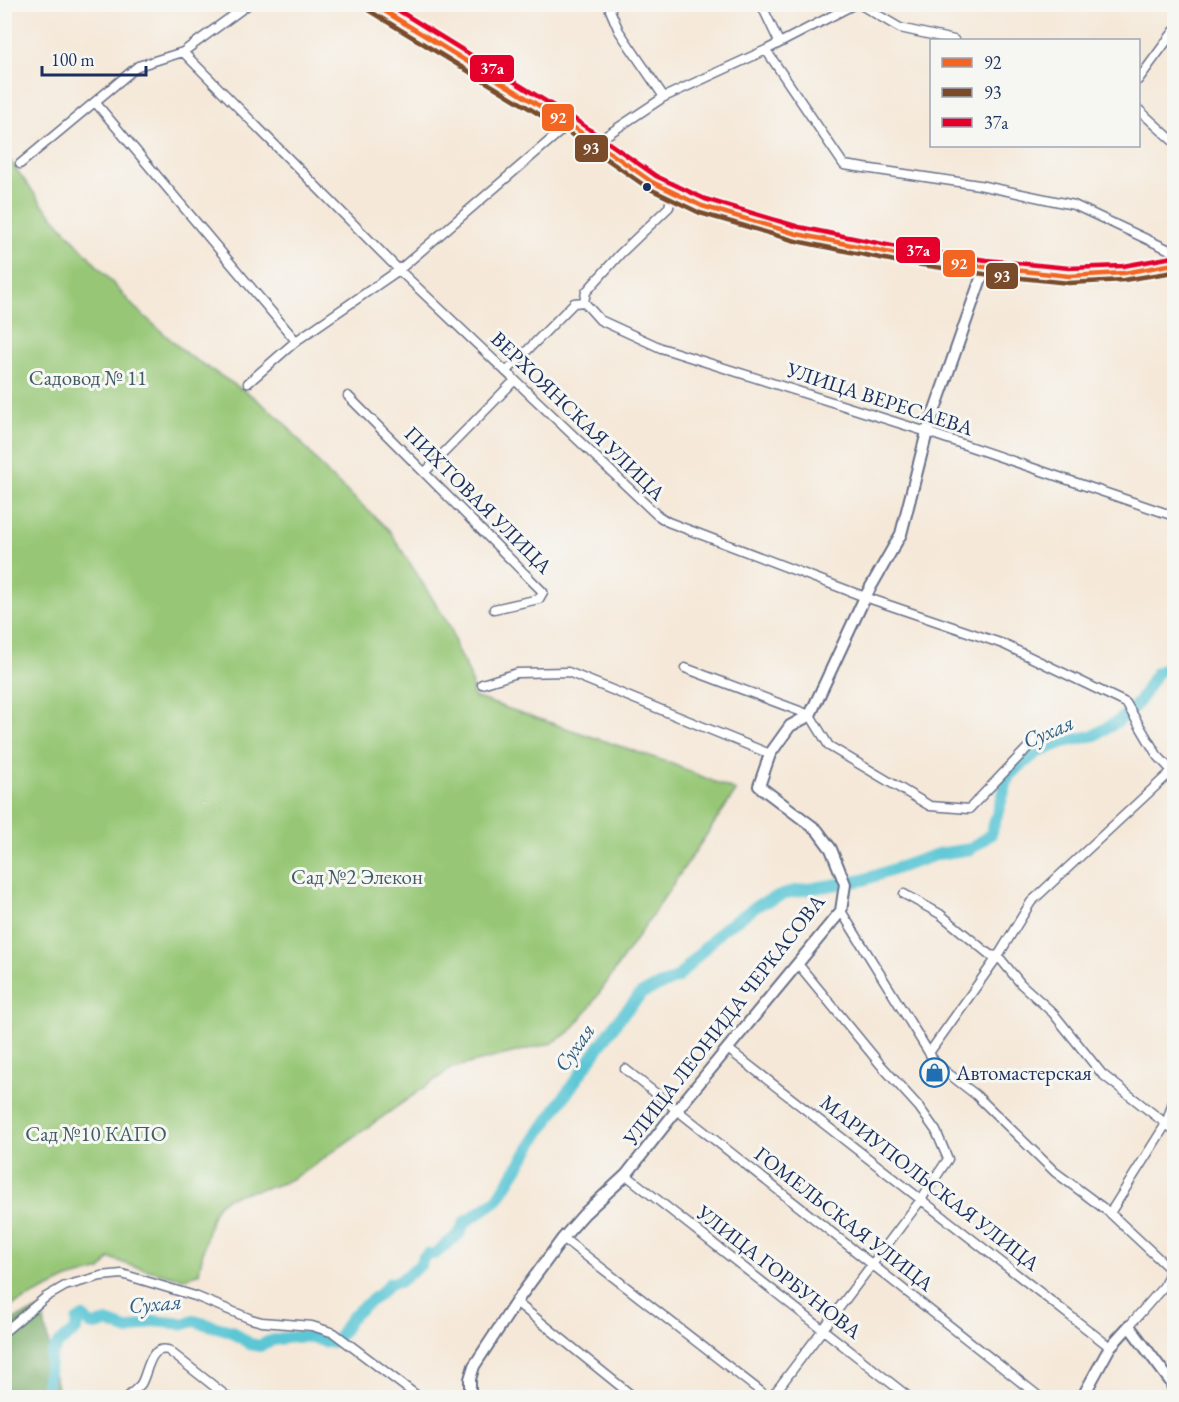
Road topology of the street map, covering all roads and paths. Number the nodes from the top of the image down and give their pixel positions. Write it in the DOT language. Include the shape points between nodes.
graph roads {
  1 [pos="249,4"];
  2 [pos="372,4"];
  3 [pos="613,4"];
  4 [pos="761,4"];
  5 [pos="857,4"];
  6 [pos="1174,31"];
  7 [pos="950,39"];
  8 [pos="779,42"];
  9 [pos="766,50"];
  10 [pos="183,51"];
  11 [pos="1140,77"];
  12 [pos="664,97"];
  13 [pos="95,102"];
  14 [pos="1140,111"];
  15 [pos="569,124"];
  16 [pos="1174,142"];
  17 [pos="595,143"];
  18 [pos="20,164"];
  19 [pos="672,193"];
  20 [pos="1174,252"];
  21 [pos="1174,264"];
  22 [pos="985,267"];
  23 [pos="399,270"];
  24 [pos="584,302"];
  25 [pos="296,341"];
  26 [pos="506,372"];
  27 [pos="515,380"];
  28 [pos="248,383"];
  29 [pos="348,396"];
  30 [pos="927,432"];
  31 [pos="425,472"];
  32 [pos="1174,516"];
  33 [pos="865,597"];
  34 [pos="494,609"];
  35 [pos="685,668"];
  36 [pos="482,684"];
  37 [pos="810,715"];
  38 [pos="1038,738"];
  39 [pos="770,754"];
  40 [pos="1173,772"];
  41 [pos="904,894"];
  42 [pos="841,911"];
  43 [pos="998,956"];
  44 [pos="798,964"];
  45 [pos="728,1049"];
  46 [pos="929,1053"];
  47 [pos="625,1069"];
  48 [pos="1174,1099"];
  49 [pos="676,1111"];
  50 [pos="1166,1124"];
  51 [pos="1174,1130"];
  52 [pos="626,1175"];
  53 [pos="920,1201"];
  54 [pos="1110,1213"];
  55 [pos="563,1238"];
  56 [pos="872,1264"];
  57 [pos="1172,1266"];
  58 [pos="516,1302"];
  59 [pos="1129,1326"];
  60 [pos="823,1329"];
  61 [pos="4,1332"];
  62 [pos="1110,1347"];
  63 [pos="1173,1385"];
  64 [pos="127,1398"];
  65 [pos="229,1398"];
  66 [pos="420,1398"];
  67 [pos="472,1398"];
  68 [pos="635,1398"];
  69 [pos="770,1398"];
  70 [pos="910,1398"];
  71 [pos="1041,1398"];
  72 [pos="1082,1398"];
  1 -- 10 [label="street"];
  2 -- 15 [label="main road"];
  3 -- 12 [label="street" via="610,10 619,32"];
  4 -- 8 [label="street"];
  5 -- 7 [label="street" via="900,28"];
  5 -- 8 [label="street"];
  6 -- 11 [label="street"];
  8 -- 9 [label="street"];
  9 -- 12 [label="street"];
  9 -- 20 [label="street" via="844,165 979,185 1074,205"];
  10 -- 13 [label="street" via="138,66"];
  10 -- 23 [label="street, ВЕРХОЯНСКАЯ УЛИЦА"];
  12 -- 17 [label="street"];
  13 -- 18 [label="street"];
  13 -- 25 [label="street"];
  14 -- 16 [label="street"];
  15 -- 17 [label="main road"];
  15 -- 23 [label="street"];
  17 -- 19 [label="main road"];
  19 -- 22 [label="main road" via="702,206 797,234"];
  19 -- 24 [label="street" via="669,207 586,292"];
  21 -- 22 [label="main road" via="1124,273 1069,276"];
  22 -- 30 [label="street"];
  23 -- 25 [label="street"];
  23 -- 26 [label="street, ВЕРХОЯНСКАЯ УЛИЦА"];
  24 -- 26 [label="street" via="574,303"];
  24 -- 30 [label="street, УЛИЦА ВЕРЕСАЕВА" via="600,320 661,348"];
  25 -- 28 [label="street"];
  26 -- 27 [label="street, ВЕРХОЯНСКАЯ УЛИЦА"];
  27 -- 31 [label="street"];
  27 -- 33 [label="street, ВЕРХОЯНСКАЯ УЛИЦА" via="668,522"];
  29 -- 31 [label="street, ПИХТОВАЯ УЛИЦА"];
  30 -- 32 [label="street, УЛИЦА ВЕРЕСАЕВА"];
  30 -- 33 [label="street" via="901,534"];
  31 -- 34 [label="street, ПИХТОВАЯ УЛИЦА" via="543,592 539,599"];
  33 -- 37 [label="street"];
  33 -- 40 [label="street, ВЕРХОЯНСКАЯ УЛИЦА" via="1004,644 1126,703 1157,755"];
  35 -- 37 [label="street"];
  36 -- 39 [label="street" via="517,673 568,672"];
  37 -- 38 [label="street" via="829,746 930,806 969,809"];
  37 -- 39 [label="street, УЛИЦА ЛЕОНИДА ЧЕРКАСОВА" via="790,726"];
  39 -- 42 [label="street, УЛИЦА ЛЕОНИДА ЧЕРКАСОВА" via="759,786 817,830 831,849 845,884"];
  40 -- 43 [label="street" via="1031,902"];
  41 -- 43 [label="street" via="940,914 990,955"];
  42 -- 44 [label="street, УЛИЦА ЛЕОНИДА ЧЕРКАСОВА"];
  42 -- 46 [label="street"];
  43 -- 46 [label="street"];
  43 -- 50 [label="street" via="1053,1013 1102,1074"];
  44 -- 45 [label="street, УЛИЦА ЛЕОНИДА ЧЕРКАСОВА"];
  44 -- 53 [label="street" via="936,1131 948,1159"];
  45 -- 49 [label="street, УЛИЦА ЛЕОНИДА ЧЕРКАСОВА"];
  45 -- 53 [label="street, МАРИУПОЛЬСКАЯ УЛИЦА"];
  46 -- 54 [label="street" via="936,1064 976,1095 1055,1172"];
  47 -- 49 [label="street, ГОМЕЛЬСКАЯ УЛИЦА"];
  48 -- 50 [label="street"];
  49 -- 52 [label="street, УЛИЦА ЛЕОНИДА ЧЕРКАСОВА"];
  49 -- 56 [label="street, ГОМЕЛЬСКАЯ УЛИЦА"];
  50 -- 51 [label="street"];
  50 -- 54 [label="street"];
  52 -- 55 [label="street, УЛИЦА ЛЕОНИДА ЧЕРКАСОВА"];
  52 -- 60 [label="street, УЛИЦА ГОРБУНОВА"];
  53 -- 56 [label="street"];
  53 -- 62 [label="street, МАРИУПОЛЬСКАЯ УЛИЦА"];
  54 -- 57 [label="street"];
  55 -- 58 [label="street, УЛИЦА ЛЕОНИДА ЧЕРКАСОВА"];
  55 -- 69 [label="street"];
  56 -- 60 [label="street"];
  56 -- 71 [label="street, ГОМЕЛЬСКАЯ УЛИЦА"];
  57 -- 59 [label="street" via="1164,1286"];
  58 -- 67 [label="street, УЛИЦА ЛЕОНИДА ЧЕРКАСОВА" via="474,1366 470,1379"];
  58 -- 68 [label="street"];
  59 -- 62 [label="street"];
  59 -- 63 [label="street"];
  60 -- 69 [label="street"];
  60 -- 70 [label="street, УЛИЦА ГОРБУНОВА"];
  61 -- 66 [label="street" via="65,1286 122,1274 195,1296 251,1319 312,1326 334,1334"];
  62 -- 72 [label="street"];
  64 -- 65 [label="street" via="142,1382 152,1358 163,1349"];
}
